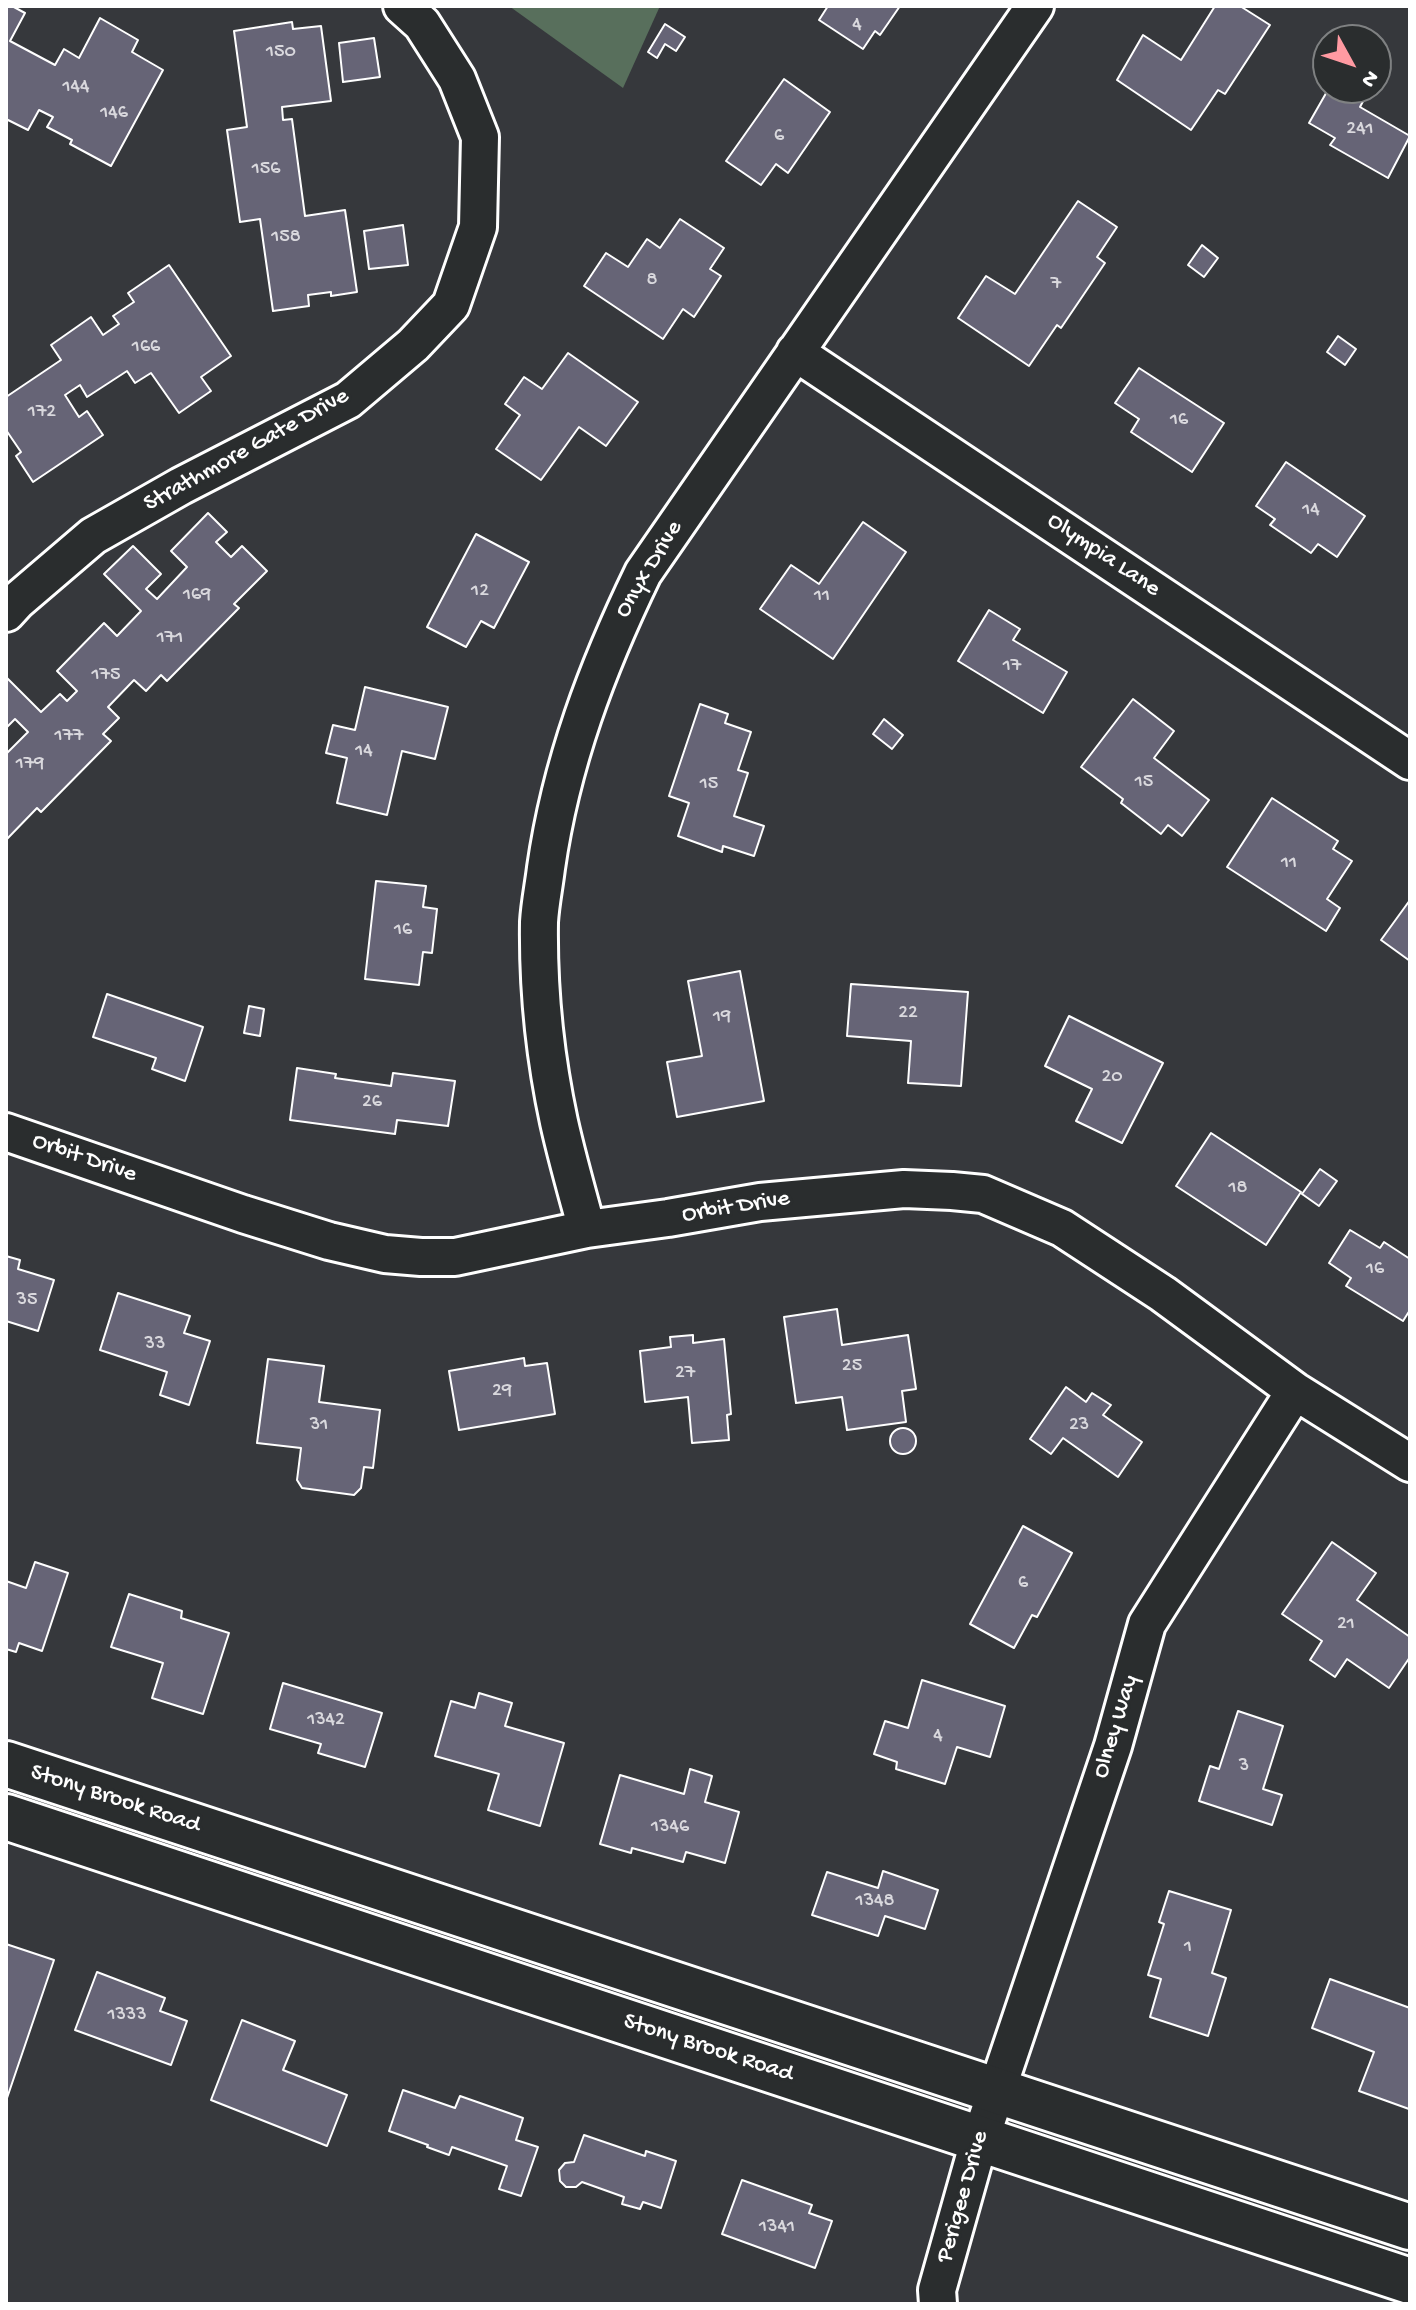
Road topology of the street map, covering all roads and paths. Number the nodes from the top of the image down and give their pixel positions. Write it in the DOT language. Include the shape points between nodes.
graph roads {
  1 [pos="402,6"];
  2 [pos="1035,6"];
  3 [pos="795,352"];
  4 [pos="6,613"];
  5 [pos="1410,761"];
  6 [pos="6,1132"];
  7 [pos="587,1229"];
  8 [pos="1295,1391"];
  9 [pos="1410,1463"];
  10 [pos="6,1764"];
  11 [pos="6,1817"];
  12 [pos="249,1844"];
  13 [pos="234,1893"];
  14 [pos="995,2090"];
  15 [pos="980,2140"];
  16 [pos="1410,2227"];
  17 [pos="1410,2281"];
  18 [pos="938,2304"];
  1 -- 4 [label="street, Strathmore Gate Drive" via="422,24 457,79 480,137 478,227 451,305 348,400 93,536"];
  2 -- 3 [label="street, Onyx Drive"];
  3 -- 5 [label="street, Olympia Lane"];
  3 -- 7 [label="street, Onyx Drive" via="643,573 612,636 567,761 539,919 542,1005 559,1123"];
  6 -- 7 [label="street, Orbit Drive" via="243,1214 385,1254 455,1257"];
  7 -- 8 [label="street, Orbit Drive" via="834,1194 904,1189 983,1194 1062,1228"];
  8 -- 9 [label="street, Orbit Drive"];
  8 -- 14 [label="street, Olney Way" via="1147,1624 1113,1746"];
  10 -- 12 [label="main road, Stony Brook Road"];
  11 -- 13 [label="main road, Stony Brook Road"];
  12 -- 13 [label="main road"];
  12 -- 14 [label="main road, Stony Brook Road"];
  13 -- 15 [label="main road, Stony Brook Road"];
  14 -- 15 [label="street, Perigee Drive"];
  14 -- 16 [label="main road, Stony Brook Road"];
  15 -- 17 [label="main road, Stony Brook Road"];
  15 -- 18 [label="street, Perigee Drive" via="937,2290"];
}
